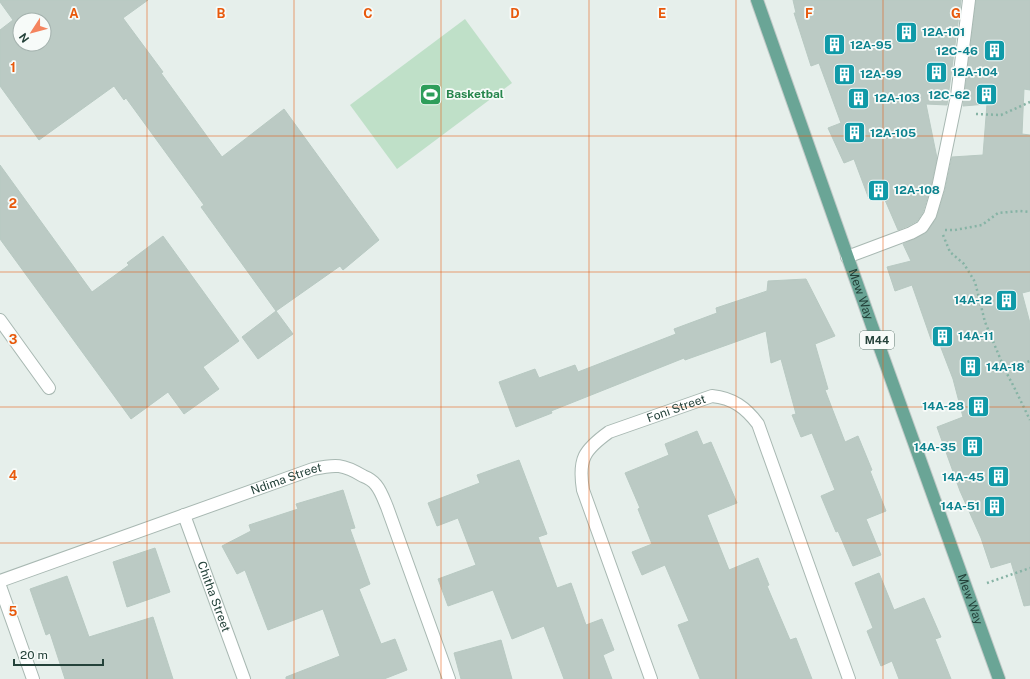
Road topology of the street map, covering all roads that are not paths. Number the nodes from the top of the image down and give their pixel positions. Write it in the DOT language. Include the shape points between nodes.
graph roads {
  1 [pos="757,0"];
  2 [pos="969,0"];
  3 [pos="848,257"];
  4 [pos="0,320"];
  5 [pos="48,388"];
  6 [pos="184,515"];
  7 [pos="0,581"];
  8 [pos="0,586"];
  9 [pos="33,679"];
  10 [pos="244,679"];
  11 [pos="449,679"];
  12 [pos="651,679"];
  13 [pos="849,679"];
  14 [pos="999,679"];
  1 -- 3 [label="main road, Mew Way / M44"];
  2 -- 3 [label="street" via="953,113 930,215 925,223 911,233"];
  3 -- 14 [label="main road, Mew Way / M44"];
  4 -- 5 [label="street"];
  6 -- 7 [label="street, Ndima Street"];
  6 -- 10 [label="street, Chitha Street"];
  6 -- 11 [label="street, Ndima Street" via="322,467 342,465 367,478 375,484 388,507"];
  8 -- 9 [label="street"];
  12 -- 13 [label="street, Foni Street" via="583,490 582,464 585,453 609,432 712,396 723,397 738,404 749,412 758,424"];
}
